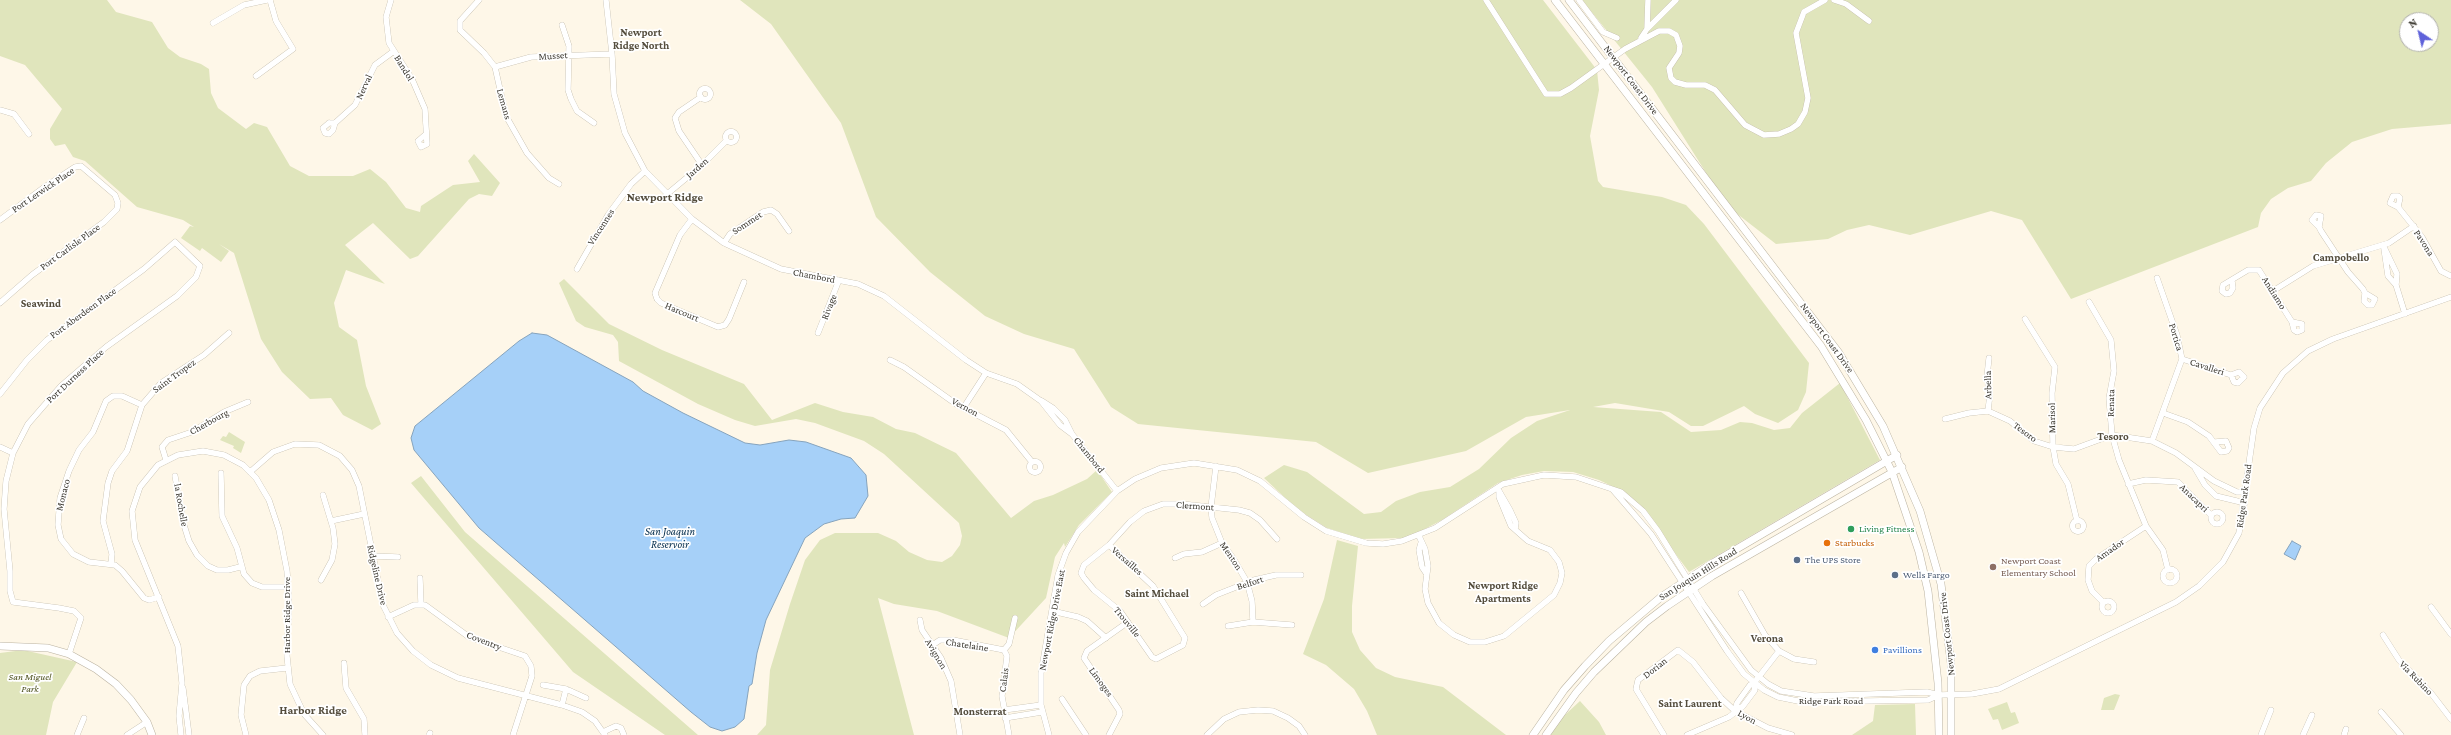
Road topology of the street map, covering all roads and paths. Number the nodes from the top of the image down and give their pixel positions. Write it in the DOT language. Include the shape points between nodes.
graph roads {
  1 [pos="268,0"];
  2 [pos="391,0"];
  3 [pos="479,0"];
  4 [pos="606,0"];
  5 [pos="1486,0"];
  6 [pos="1555,0"];
  7 [pos="1569,0"];
  8 [pos="1579,0"];
  9 [pos="1648,0"];
  10 [pos="1676,0"];
  11 [pos="1825,0"];
  12 [pos="1834,0"];
  13 [pos="213,22"];
  14 [pos="1869,22"];
  15 [pos="562,25"];
  16 [pos="1647,29"];
  17 [pos="1617,38"];
  18 [pos="1639,42"];
  19 [pos="394,50"];
  20 [pos="612,54"];
  21 [pos="569,55"];
  22 [pos="1613,57"];
  23 [pos="1605,64"];
  24 [pos="495,67"];
  25 [pos="256,76"];
  26 [pos="701,97"];
  27 [pos="0,110"];
  28 [pos="335,123"];
  29 [pos="594,123"];
  30 [pos="29,134"];
  31 [pos="425,135"];
  32 [pos="726,141"];
  33 [pos="702,165"];
  34 [pos="645,171"];
  35 [pos="559,184"];
  36 [pos="104,186"];
  37 [pos="666,194"];
  38 [pos="2398,207"];
  39 [pos="692,219"];
  40 [pos="0,220"];
  41 [pos="2414,226"];
  42 [pos="2319,227"];
  43 [pos="789,232"];
  44 [pos="175,242"];
  45 [pos="724,243"];
  46 [pos="2383,245"];
  47 [pos="2339,258"];
  48 [pos="576,269"];
  49 [pos="2390,269"];
  50 [pos="2451,276"];
  51 [pos="2157,278"];
  52 [pos="840,280"];
  53 [pos="2232,281"];
  54 [pos="744,282"];
  55 [pos="2396,285"];
  56 [pos="2273,291"];
  57 [pos="2365,293"];
  58 [pos="2451,297"];
  59 [pos="0,302"];
  60 [pos="2089,302"];
  61 [pos="2405,314"];
  62 [pos="2025,319"];
  63 [pos="2292,322"];
  64 [pos="229,333"];
  65 [pos="818,333"];
  66 [pos="1989,358"];
  67 [pos="2182,359"];
  68 [pos="890,360"];
  69 [pos="986,373"];
  70 [pos="2231,375"];
  71 [pos="0,394"];
  72 [pos="1041,401"];
  73 [pos="248,402"];
  74 [pos="142,405"];
  75 [pos="964,407"];
  76 [pos="1988,411"];
  77 [pos="1057,412"];
  78 [pos="2163,413"];
  79 [pos="1052,416"];
  80 [pos="1945,419"];
  81 [pos="1072,434"];
  82 [pos="2112,435"];
  83 [pos="2152,441"];
  84 [pos="2215,442"];
  85 [pos="0,447"];
  86 [pos="2053,447"];
  87 [pos="13,453"];
  88 [pos="1897,455"];
  89 [pos="166,460"];
  90 [pos="1886,461"];
  91 [pos="1032,462"];
  92 [pos="1216,466"];
  93 [pos="2194,466"];
  94 [pos="1902,467"];
  95 [pos="250,472"];
  96 [pos="1892,472"];
  97 [pos="221,473"];
  98 [pos="175,476"];
  99 [pos="2128,484"];
  100 [pos="2221,484"];
  101 [pos="1498,490"];
  102 [pos="1117,491"];
  103 [pos="2246,492"];
  104 [pos="323,495"];
  105 [pos="2216,496"];
  106 [pos="2245,503"];
  107 [pos="1211,507"];
  108 [pos="364,514"];
  109 [pos="2211,514"];
  110 [pos="2078,520"];
  111 [pos="331,521"];
  112 [pos="2146,526"];
  113 [pos="1419,536"];
  114 [pos="1277,539"];
  115 [pos="1222,543"];
  116 [pos="1109,545"];
  117 [pos="372,556"];
  118 [pos="398,557"];
  119 [pos="1175,558"];
  120 [pos="111,564"];
  121 [pos="240,567"];
  122 [pos="2168,570"];
  123 [pos="1081,573"];
  124 [pos="1301,575"];
  125 [pos="420,578"];
  126 [pos="321,580"];
  127 [pos="1685,581"];
  128 [pos="1247,582"];
  129 [pos="288,587"];
  130 [pos="1690,590"];
  131 [pos="1741,593"];
  132 [pos="159,597"];
  133 [pos="2103,602"];
  134 [pos="421,604"];
  135 [pos="1203,604"];
  136 [pos="2431,606"];
  137 [pos="1052,611"];
  138 [pos="388,617"];
  139 [pos="1015,618"];
  140 [pos="920,620"];
  141 [pos="1128,622"];
  142 [pos="1253,622"];
  143 [pos="1292,625"];
  144 [pos="1228,626"];
  145 [pos="2451,634"];
  146 [pos="2383,636"];
  147 [pos="1106,638"];
  148 [pos="0,646"];
  149 [pos="931,646"];
  150 [pos="1004,650"];
  151 [pos="1678,650"];
  152 [pos="1779,652"];
  153 [pos="69,654"];
  154 [pos="1152,657"];
  155 [pos="1814,662"];
  156 [pos="344,663"];
  157 [pos="287,668"];
  158 [pos="1759,678"];
  159 [pos="1754,683"];
  160 [pos="543,685"];
  161 [pos="182,686"];
  162 [pos="566,688"];
  163 [pos="1939,695"];
  164 [pos="1951,695"];
  165 [pos="526,696"];
  166 [pos="586,698"];
  167 [pos="1062,699"];
  168 [pos="562,705"];
  169 [pos="1041,705"];
  170 [pos="1020,708"];
  171 [pos="1004,710"];
  172 [pos="2271,710"];
  173 [pos="1735,711"];
  174 [pos="1042,712"];
  175 [pos="2381,712"];
  176 [pos="1021,715"];
  177 [pos="2312,715"];
  178 [pos="84,718"];
  179 [pos="1006,718"];
  180 [pos="2451,719"];
  181 [pos="147,722"];
  182 [pos="2346,728"];
  183 [pos="604,734"];
  184 [pos="77,735"];
  185 [pos="127,735"];
  186 [pos="152,735"];
  187 [pos="181,735"];
  188 [pos="189,735"];
  189 [pos="246,735"];
  190 [pos="323,735"];
  191 [pos="366,735"];
  192 [pos="513,735"];
  193 [pos="624,735"];
  194 [pos="960,735"];
  195 [pos="1009,735"];
  196 [pos="1049,735"];
  197 [pos="1086,735"];
  198 [pos="1109,735"];
  199 [pos="1207,735"];
  200 [pos="1305,735"];
  201 [pos="1533,735"];
  202 [pos="1546,735"];
  203 [pos="1664,735"];
  204 [pos="1688,735"];
  205 [pos="1792,735"];
  206 [pos="1939,735"];
  207 [pos="1951,735"];
  208 [pos="2261,735"];
  209 [pos="2303,735"];
  210 [pos="2344,735"];
  211 [pos="2401,735"];
  1 -- 13 [label="street" via="244,5"];
  1 -- 25 [label="street" via="276,21 293,49"];
  2 -- 19 [label="street, Bandol" via="386,26 389,43"];
  3 -- 24 [label="street, Lemans" via="460,21 460,30"];
  4 -- 20 [label="street, Chambord"];
  5 -- 23 [label="street" via="1546,94 1560,94"];
  6 -- 23 [label="main road, Newport Coast Drive"];
  7 -- 22 [label="main road, Newport Coast Drive"];
  8 -- 17 [label="street" via="1603,32"];
  9 -- 16 [label="street"];
  10 -- 16 [label="street"];
  11 -- 18 [label="street" via="1809,8 1798,26 1797,38 1807,103 1798,124 1785,133 1764,135 1755,132 1745,125 1715,90 1675,82 1671,78 1669,68 1679,53 1680,46 1679,40 1672,32 1659,31"];
  12 -- 14 [label="street" via="1846,4"];
  15 -- 21 [label="street" via="569,46"];
  16 -- 18 [label="street"];
  18 -- 22 [label="street"];
  19 -- 28 [label="street, Nerval" via="375,65 358,101"];
  19 -- 31 [label="street, Bandol" via="412,79 425,109"];
  20 -- 21 [label="street, Musset"];
  20 -- 34 [label="street, Chambord" via="614,94 618,113"];
  21 -- 24 [label="street, Musset" via="530,58"];
  21 -- 29 [label="street" via="568,90 571,99 577,111"];
  22 -- 23 [label="street"];
  22 -- 88 [label="main road, Newport Coast Drive" via="1839,352 1863,389"];
  23 -- 90 [label="main road, Newport Coast Drive" via="1821,346 1866,420"];
  24 -- 35 [label="street, Lemans" via="506,116 516,136 536,165"];
  26 -- 33 [label="street" via="679,112 675,118 679,130"];
  27 -- 30 [label="street" via="14,114"];
  32 -- 33 [label="street, Jarden"];
  33 -- 37 [label="street, Jarden"];
  34 -- 37 [label="street, Chambord"];
  34 -- 48 [label="street, Vincennes" via="631,184 608,214"];
  36 -- 40 [label="street, Port Lerwick Place" via="87,169 75,167"];
  36 -- 59 [label="street, Port Carlisle Place" via="115,195 118,203 112,215"];
  37 -- 39 [label="street, Chambord"];
  38 -- 41 [label="street, Pavona"];
  39 -- 45 [label="street, Chambord"];
  39 -- 54 [label="street, Harcourt" via="680,235 655,293 657,299 718,327 726,325 729,320"];
  41 -- 46 [label="street" via="2395,240"];
  41 -- 50 [label="street, Pavona" via="2441,271"];
  42 -- 47 [label="street"];
  43 -- 45 [label="street, Sommet" via="777,214 770,210 730,234"];
  44 -- 71 [label="street, Port Aberdeen Place" via="144,269 47,340"];
  44 -- 87 [label="street, Port Durness Place" via="200,266 196,277 167,304 106,347 70,378 28,424"];
  45 -- 52 [label="street, Chambord" via="781,269"];
  46 -- 47 [label="street"];
  46 -- 49 [label="street"];
  47 -- 56 [label="street" via="2313,266"];
  47 -- 57 [label="street"];
  49 -- 55 [label="street" via="2392,282"];
  49 -- 55 [label="street" via="2397,274"];
  51 -- 67 [label="street, Portica" via="2177,335"];
  52 -- 65 [label="street, Rivage"];
  52 -- 69 [label="street, Chambord" via="858,284 884,296"];
  53 -- 56 [label="street, Andiamo" via="2248,270 2256,269 2262,273"];
  55 -- 61 [label="street"];
  56 -- 63 [label="street, Andiamo"];
  58 -- 61 [label="street, Ridge Park Road"];
  60 -- 82 [label="street, Renata" via="2111,340 2114,371 2109,398"];
  61 -- 103 [label="street, Ridge Park Road" via="2320,345 2298,359 2283,373 2267,395 2256,420 2252,434"];
  62 -- 86 [label="street, Marisol" via="2055,367 2052,393"];
  64 -- 74 [label="street, Saint Tropez" via="204,355 161,383"];
  66 -- 76 [label="street, Arbella"];
  67 -- 70 [label="street, Cavalleri"];
  67 -- 78 [label="street, Portica"];
  68 -- 75 [label="street, Vernon"];
  69 -- 72 [label="street, Chambord" via="1017,384"];
  69 -- 75 [label="street"];
  72 -- 77 [label="street"];
  72 -- 79 [label="street, Chambord"];
  73 -- 89 [label="street, Cherbourg" via="224,412 192,432 168,440 162,447"];
  74 -- 120 [label="street, Saint Tropez" via="127,451 112,471 108,483 103,522 112,554"];
  74 -- 120 [label="street, Monaco" via="122,396 113,396 106,402 93,432 79,450 60,498 59,533 68,550 83,560"];
  75 -- 91 [label="street, Vernon" via="1006,430"];
  76 -- 80 [label="street"];
  76 -- 86 [label="street, Tesoro" via="2010,421 2034,441"];
  77 -- 79 [label="street"];
  77 -- 81 [label="street" via="1065,420"];
  78 -- 83 [label="street, Portica"];
  78 -- 84 [label="street" via="2188,422"];
  79 -- 81 [label="street, Chambord"];
  81 -- 102 [label="street, Chambord"];
  82 -- 83 [label="street, Tesoro"];
  82 -- 86 [label="street, Tesoro" via="2074,449"];
  82 -- 99 [label="street, Renata"];
  83 -- 93 [label="street, Tesoro"];
  85 -- 87 [label="street"];
  86 -- 110 [label="street, Marisol" via="2056,464 2068,484"];
  87 -- 153 [label="street, Port Durness Place" via="6,481 4,509 13,602 74,611 81,618"];
  88 -- 90 [label="main road, San Joaquin Hills Road"];
  88 -- 94 [label="main road, Newport Coast Drive"];
  89 -- 95 [label="street, Harbor Ridge Drive" via="188,452 210,451 231,457"];
  89 -- 132 [label="street, Harbor Ridge Drive" via="150,472 140,487 134,501 132,519 135,540"];
  90 -- 96 [label="main road, Newport Coast Drive"];
  90 -- 127 [label="main road, San Joaquin Hills Road"];
  92 -- 102 [label="street, Newport Ridge Drive East" via="1194,463 1161,468 1135,479"];
  92 -- 107 [label="street, Menton"];
  92 -- 113 [label="street, Newport Ridge Drive East" via="1237,470 1260,481 1326,532 1383,544"];
  93 -- 100 [label="street, Tesoro"];
  93 -- 105 [label="street, Tesoro" via="2205,485"];
  94 -- 96 [label="main road, San Joaquin Hills Road"];
  94 -- 164 [label="main road, Newport Coast Drive" via="1922,518 1942,584 1951,663"];
  95 -- 108 [label="street, Ridgeline Drive" via="266,457 281,448 304,443 325,447 340,456 352,470 359,486"];
  95 -- 129 [label="street, Harbor Ridge Drive" via="263,488 274,511 285,557"];
  96 -- 130 [label="main road, San Joaquin Hills Road"];
  96 -- 163 [label="main road, Newport Coast Drive" via="1919,552 1928,591"];
  97 -- 121 [label="street" via="222,516 237,548"];
  98 -- 121 [label="street, la Rochelle" via="184,525 197,555 208,566 217,570"];
  99 -- 109 [label="street, Anacapri" via="2146,480 2178,482"];
  99 -- 112 [label="street, Renata"];
  100 -- 103 [label="street, Tesoro" via="2237,492"];
  100 -- 105 [label="street"];
  101 -- 113 [label="street, Newport Ridge Drive East"];
  101 -- 113 [label="street" via="1516,523 1515,529 1528,541 1550,550 1559,562 1562,573 1554,595 1499,639 1470,642 1454,635 1439,623 1431,610 1425,589 1428,566 1425,549"];
  101 -- 127 [label="street, Newport Ridge Drive East" via="1519,480 1559,475 1583,479 1613,490 1642,522"];
  102 -- 137 [label="street, Newport Ridge Drive East" via="1078,532 1066,553 1058,575"];
  103 -- 106 [label="street, Ridge Park Road"];
  104 -- 111 [label="street"];
  105 -- 106 [label="street"];
  106 -- 164 [label="street, Ridge Park Road" via="2239,533 2230,551 2209,578 2183,598 2008,685 1988,692"];
  107 -- 114 [label="street, Clermont" via="1250,513"];
  107 -- 115 [label="street, Menton"];
  107 -- 116 [label="street, Clermont" via="1163,504 1144,511"];
  108 -- 111 [label="street"];
  108 -- 117 [label="street, Ridgeline Drive"];
  111 -- 126 [label="street" via="334,552"];
  112 -- 122 [label="street, Renata" via="2163,550"];
  112 -- 133 [label="street, Amador" via="2089,566 2088,580 2092,591"];
  115 -- 119 [label="street" via="1202,552"];
  115 -- 128 [label="street, Menton"];
  116 -- 123 [label="street, Clermont" via="1084,565"];
  116 -- 154 [label="street, Versailles" via="1153,586 1185,638 1183,645 1160,659"];
  117 -- 118 [label="street"];
  117 -- 138 [label="street, Ridgeline Drive" via="380,595"];
  120 -- 132 [label="street" via="122,571 144,598 150,600"];
  121 -- 129 [label="street" via="248,579 258,586"];
  123 -- 141 [label="street, Trouville" via="1094,590 1120,611"];
  124 -- 128 [label="street, Belfort" via="1276,575"];
  125 -- 134 [label="street"];
  127 -- 130 [label="street, Ridge Park Road"];
  127 -- 201 [label="main road, San Joaquin Hills Road" via="1635,618 1590,661 1564,690"];
  128 -- 135 [label="street, Belfort" via="1216,595"];
  128 -- 142 [label="street, Menton"];
  129 -- 157 [label="street, Harbor Ridge Drive"];
  130 -- 158 [label="street, Ridge Park Road"];
  130 -- 159 [label="street, Ridge Park Road" via="1727,651"];
  130 -- 202 [label="main road, San Joaquin Hills Road" via="1646,622 1615,651 1576,693"];
  131 -- 152 [label="street" via="1765,635"];
  132 -- 161 [label="street, Harbor Ridge Drive" via="178,646"];
  134 -- 138 [label="street"];
  134 -- 165 [label="street, Coventry" via="442,616 469,637 525,656 533,671"];
  136 -- 145 [label="street"];
  137 -- 147 [label="street" via="1087,621"];
  137 -- 169 [label="street, Newport Ridge Drive East" via="1041,673"];
  138 -- 165 [label="street, Ridgeline Drive" via="404,642 431,665 458,678"];
  139 -- 150 [label="street" via="1009,644"];
  140 -- 149 [label="street, Avignon" via="922,630"];
  141 -- 147 [label="street"];
  141 -- 154 [label="street, Trouville"];
  142 -- 143 [label="street"];
  142 -- 144 [label="street"];
  146 -- 180 [label="street, Via Rubino" via="2399,660 2431,693"];
  147 -- 198 [label="street, Limoges" via="1085,654 1086,662 1120,710"];
  148 -- 153 [label="main road" via="35,646"];
  149 -- 150 [label="street, Chatelaine" via="940,640 953,640"];
  149 -- 194 [label="street, Avignon" via="941,658 951,681"];
  150 -- 171 [label="street, Calais" via="1007,656 1002,690"];
  151 -- 173 [label="street, Lyon" via="1693,662 1720,698"];
  151 -- 203 [label="street, Dorian" via="1638,680 1636,689"];
  152 -- 155 [label="street" via="1794,659"];
  152 -- 158 [label="street"];
  153 -- 181 [label="main road" via="116,684"];
  156 -- 191 [label="street" via="346,688 364,719"];
  157 -- 189 [label="street" via="255,673 244,685 241,715"];
  157 -- 190 [label="street, Harbor Ridge Drive" via="290,684 299,704 311,723"];
  158 -- 159 [label="street"];
  158 -- 163 [label="street, Ridge Park Road" via="1781,691 1802,695 1927,692"];
  159 -- 163 [label="street, Ridge Park Road" via="1778,697 1803,702 1928,700"];
  159 -- 173 [label="street" via="1737,703"];
  160 -- 162 [label="street"];
  161 -- 187 [label="street, Harbor Ridge Drive" via="179,716"];
  161 -- 188 [label="street, Harbor Ridge Drive"];
  162 -- 166 [label="street"];
  162 -- 168 [label="street"];
  163 -- 164 [label="street, Ridge Park Road"];
  163 -- 206 [label="main road, Newport Coast Drive"];
  164 -- 207 [label="main road, Newport Coast Drive"];
  165 -- 168 [label="street, Ridgeline Drive"];
  165 -- 192 [label="street, Coventry"];
  167 -- 197 [label="street"];
  168 -- 183 [label="street, Ridgeline Drive" via="582,712 595,721"];
  169 -- 170 [label="street"];
  169 -- 174 [label="street, Newport Ridge Drive East"];
  170 -- 171 [label="street"];
  170 -- 176 [label="street"];
  171 -- 179 [label="street, Calais"];
  172 -- 208 [label="street"];
  173 -- 204 [label="street" via="1718,722"];
  173 -- 205 [label="street, Lyon" via="1768,728"];
  174 -- 176 [label="street"];
  174 -- 196 [label="street, Newport Ridge Drive East"];
  175 -- 211 [label="street"];
  176 -- 179 [label="street"];
  177 -- 209 [label="street"];
  178 -- 184 [label="street"];
  179 -- 195 [label="street, Calais"];
  181 -- 185 [label="street"];
  181 -- 186 [label="main road"];
  182 -- 210 [label="street"];
  183 -- 193 [label="street" via="616,726 621,728"];
  199 -- 200 [label="street" via="1224,719 1238,712 1258,710 1288,718 1299,726"];
}
